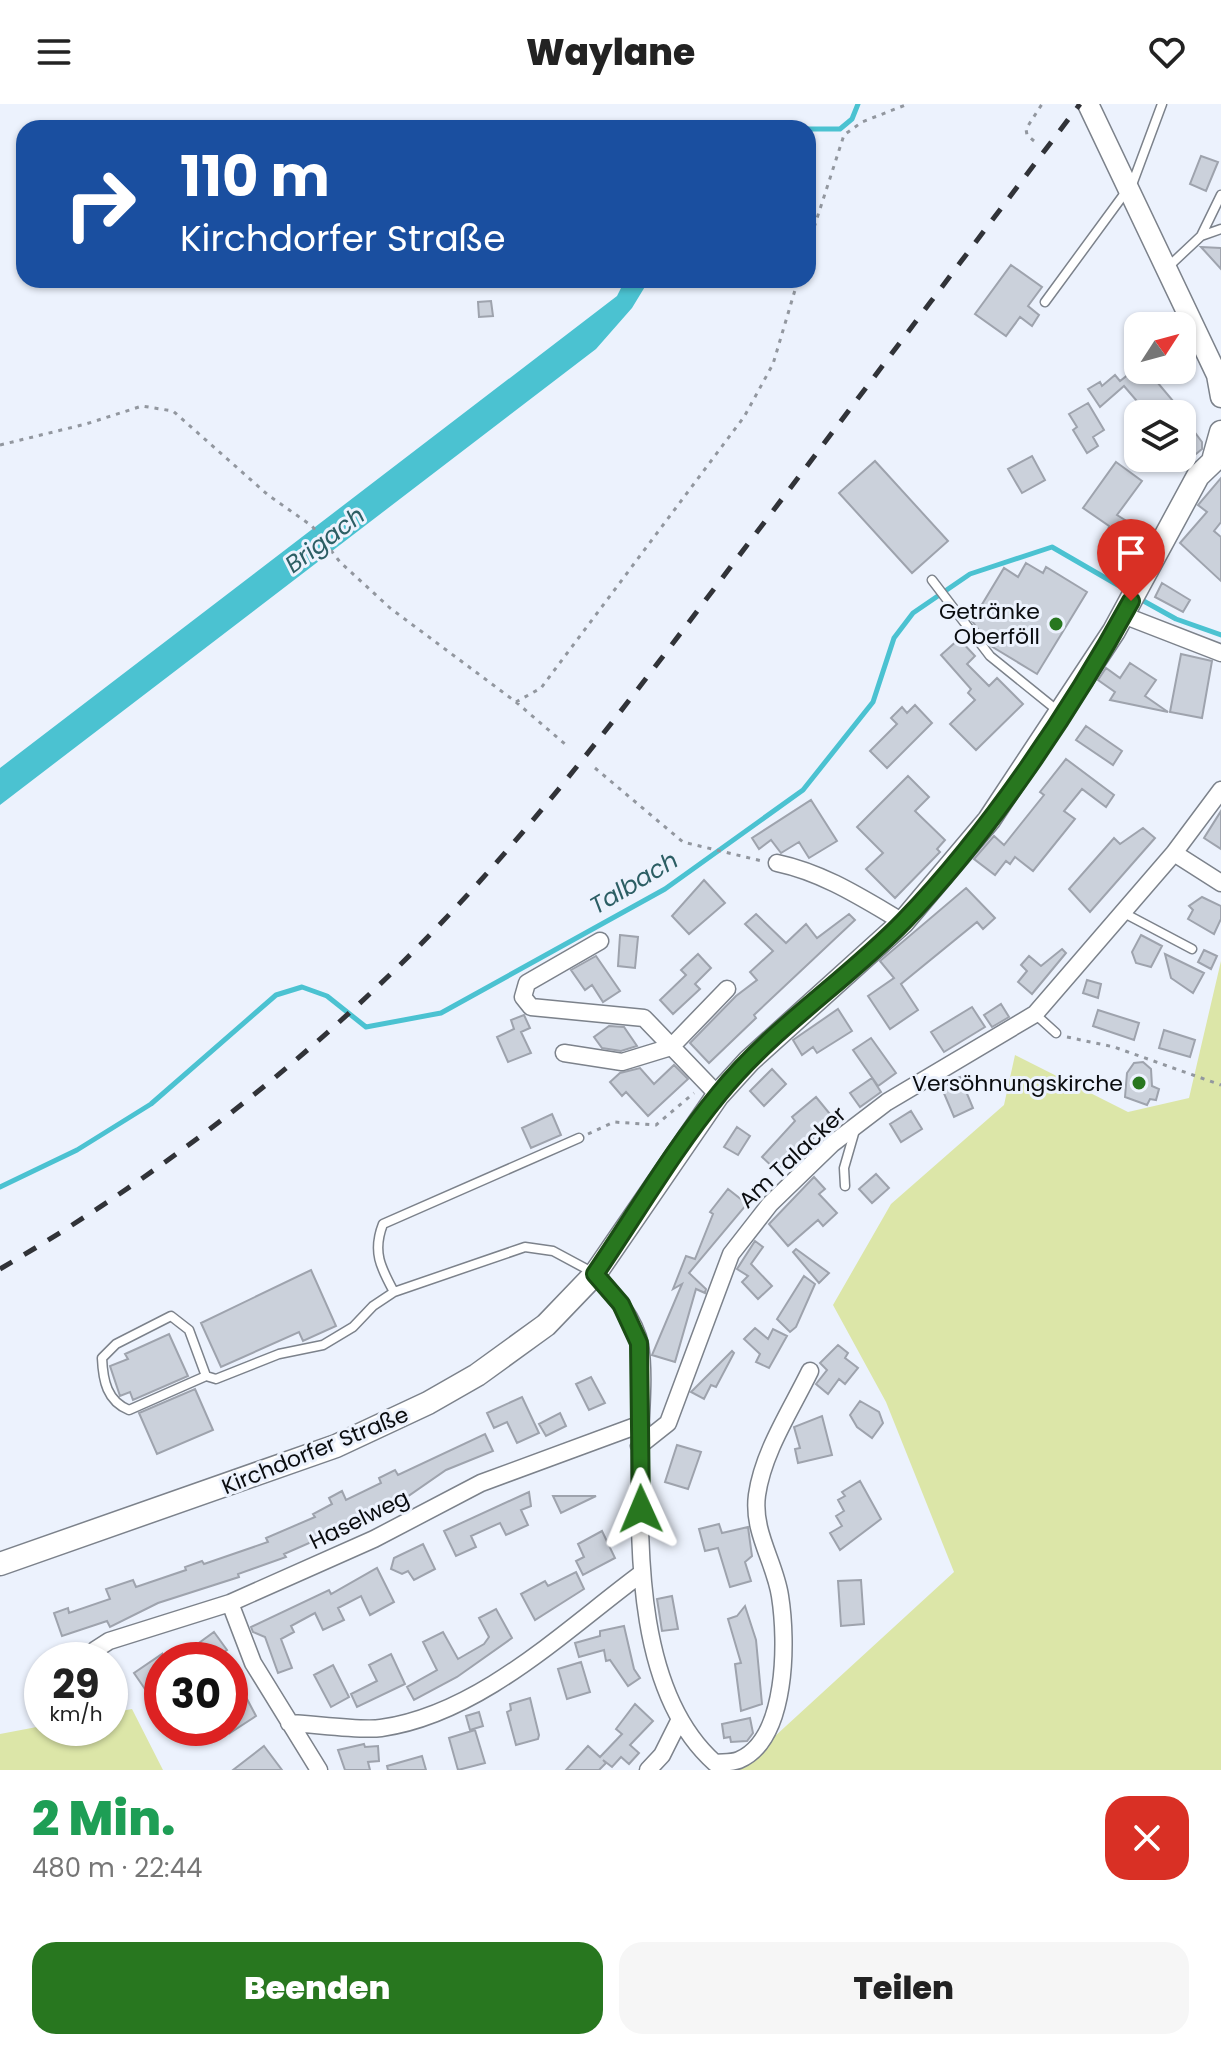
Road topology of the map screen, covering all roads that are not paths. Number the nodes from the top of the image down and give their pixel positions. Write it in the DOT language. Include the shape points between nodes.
graph roads {
  1 [pos="1088,104"];
  2 [pos="1162,104"];
  3 [pos="1129,189"];
  4 [pos="1221,195"];
  5 [pos="1221,229"];
  6 [pos="1201,236"];
  7 [pos="1165,269"];
  8 [pos="1045,302"];
  9 [pos="1219,377"];
  10 [pos="1221,397"];
  11 [pos="1221,413"];
  12 [pos="1221,430"];
  13 [pos="1218,456"];
  14 [pos="934,582"];
  15 [pos="1131,600"];
  16 [pos="1221,653"];
  17 [pos="1061,714"];
  18 [pos="1221,790"];
  19 [pos="1174,853"];
  20 [pos="777,863"];
  21 [pos="1221,883"];
  22 [pos="1122,912"];
  23 [pos="903,922"];
  24 [pos="600,941"];
  25 [pos="1192,949"];
  26 [pos="727,989"];
  27 [pos="1035,1014"];
  28 [pos="1056,1033"];
  29 [pos="671,1047"];
  30 [pos="564,1053"];
  31 [pos="712,1089"];
  32 [pos="855,1125"];
  33 [pos="579,1138"];
  34 [pos="845,1186"];
  35 [pos="595,1274"];
  36 [pos="394,1292"];
  37 [pos="810,1371"];
  38 [pos="206,1376"];
  39 [pos="641,1424"];
  40 [pos="639,1446"];
  41 [pos="0,1564"];
  42 [pos="642,1573"];
  43 [pos="230,1603"];
  44 [pos="107,1642"];
  45 [pos="679,1721"];
  46 [pos="289,1723"];
  47 [pos="716,1767"];
  48 [pos="319,1770"];
  49 [pos="648,1770"];
  1 -- 3 [label="street"];
  2 -- 3 [label="lane"];
  3 -- 7 [label="street"];
  3 -- 8 [label="lane"];
  4 -- 6 [label="lane"];
  5 -- 6 [label="lane"];
  6 -- 7 [label="lane"];
  7 -- 9 [label="street"];
  9 -- 10 [label="street"];
  11 -- 12 [label="main road, Kirchdorfer Straße"];
  12 -- 13 [label="main road, Kirchdorfer Straße"];
  13 -- 15 [label="main road, Kirchdorfer Straße" via="1182,502"];
  14 -- 17 [label="lane" via="990,656"];
  15 -- 16 [label="street"];
  15 -- 17 [label="main road, Kirchdorfer Straße"];
  17 -- 23 [label="main road, Kirchdorfer Straße" via="989,820"];
  18 -- 19 [label="street, Am Talacker"];
  19 -- 21 [label="street"];
  19 -- 22 [label="street, Am Talacker"];
  20 -- 23 [label="street" via="843,886"];
  22 -- 25 [label="lane"];
  22 -- 27 [label="street, Am Talacker"];
  23 -- 31 [label="main road, Kirchdorfer Straße"];
  24 -- 29 [label="street" via="527,983 523,997 531,1007 644,1018"];
  26 -- 29 [label="street"];
  27 -- 28 [label="lane"];
  27 -- 32 [label="street, Am Talacker" via="920,1080"];
  29 -- 30 [label="street" via="622,1062"];
  29 -- 31 [label="street"];
  31 -- 35 [label="main road, Kirchdorfer Straße"];
  32 -- 34 [label="lane"];
  32 -- 40 [label="street, Am Talacker" via="745,1232 731,1254 668,1423"];
  33 -- 36 [label="lane" via="383,1224 376,1240 377,1261"];
  35 -- 36 [label="lane" via="553,1251 525,1247"];
  35 -- 39 [label="street" via="621,1304 639,1343"];
  35 -- 41 [label="main road, Kirchdorfer Straße" via="521,1346 428,1403 336,1446"];
  36 -- 38 [label="lane" via="323,1345 279,1354 216,1379"];
  37 -- 47 [label="street" via="762,1470 756,1498 760,1536 780,1593 785,1647 773,1715 762,1743 739,1760"];
  38 -- 38 [label="lane" via="129,1410 116,1404 103,1378 102,1358 116,1344 171,1316 189,1330"];
  39 -- 40 [label="street"];
  39 -- 43 [label="street, Haselweg" via="481,1483 374,1539"];
  40 -- 42 [label="street"];
  42 -- 45 [label="street" via="655,1658"];
  42 -- 46 [label="street" via="545,1650 484,1690 444,1707 379,1728"];
  43 -- 44 [label="street, Haselweg"];
  43 -- 46 [label="street" via="253,1663"];
  45 -- 47 [label="street"];
  45 -- 49 [label="street"];
  46 -- 48 [label="street"];
}
